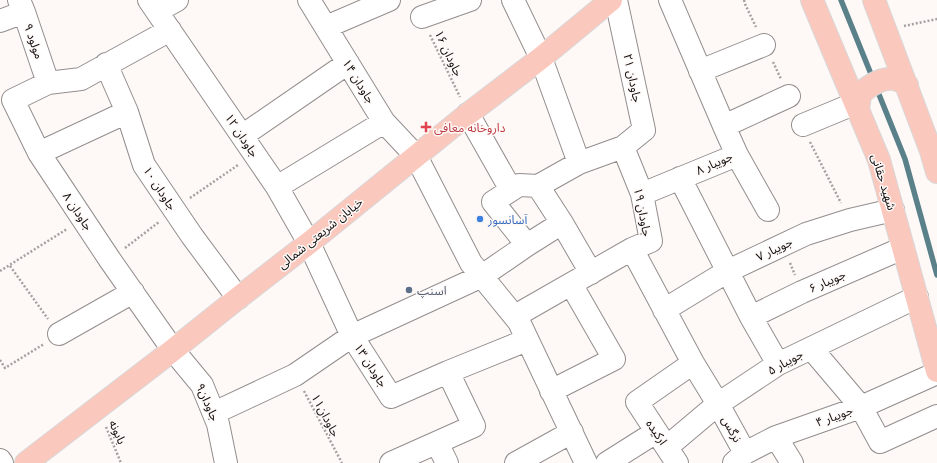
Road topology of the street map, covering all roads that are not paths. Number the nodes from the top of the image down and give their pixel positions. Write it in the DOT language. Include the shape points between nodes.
graph roads {
  1 [pos="177,0"];
  2 [pos="309,0"];
  3 [pos="389,0"];
  4 [pos="470,0"];
  5 [pos="513,0"];
  6 [pos="611,0"];
  7 [pos="616,0"];
  8 [pos="670,0"];
  9 [pos="812,0"];
  10 [pos="874,0"];
  11 [pos="22,6"];
  12 [pos="153,6"];
  13 [pos="422,17"];
  14 [pos="0,21"];
  15 [pos="326,27"];
  16 [pos="170,30"];
  17 [pos="764,46"];
  18 [pos="541,58"];
  19 [pos="348,63"];
  20 [pos="106,64"];
  21 [pos="700,71"];
  22 [pos="48,83"];
  23 [pos="907,85"];
  24 [pos="789,96"];
  25 [pos="857,106"];
  26 [pos="127,112"];
  27 [pos="468,114"];
  28 [pos="384,122"];
  29 [pos="803,125"];
  30 [pos="724,126"];
  31 [pos="242,136"];
  32 [pos="623,147"];
  33 [pos="39,153"];
  34 [pos="737,155"];
  35 [pos="416,156"];
  36 [pos="579,162"];
  37 [pos="937,172"];
  38 [pos="680,178"];
  39 [pos="538,186"];
  40 [pos="277,187"];
  41 [pos="511,190"];
  42 [pos="642,194"];
  43 [pos="768,210"];
  44 [pos="893,210"];
  45 [pos="562,223"];
  46 [pos="309,243"];
  47 [pos="527,245"];
  48 [pos="903,248"];
  49 [pos="632,249"];
  50 [pos="728,271"];
  51 [pos="591,273"];
  52 [pos="482,276"];
  53 [pos="571,284"];
  54 [pos="133,292"];
  55 [pos="917,297"];
  56 [pos="238,298"];
  57 [pos="664,310"];
  58 [pos="515,316"];
  59 [pos="751,317"];
  60 [pos="59,334"];
  61 [pos="352,336"];
  62 [pos="528,340"];
  63 [pos="811,348"];
  64 [pos="173,350"];
  65 [pos="693,363"];
  66 [pos="778,364"];
  67 [pos="448,372"];
  68 [pos="937,372"];
  69 [pos="551,391"];
  70 [pos="718,404"];
  71 [pos="861,407"];
  72 [pos="214,413"];
  73 [pos="937,416"];
  74 [pos="572,432"];
  75 [pos="776,437"];
  76 [pos="437,443"];
  77 [pos="666,447"];
  78 [pos="740,458"];
  79 [pos="0,460"];
  80 [pos="36,460"];
  81 [pos="2,463"];
  82 [pos="226,463"];
  83 [pos="391,463"];
  84 [pos="447,463"];
  85 [pos="516,463"];
  86 [pos="586,463"];
  87 [pos="607,463"];
  88 [pos="792,463"];
  1 -- 12 [label="street"];
  2 -- 15 [label="street, جاودان ۱۴"];
  3 -- 15 [label="street"];
  4 -- 13 [label="street"];
  5 -- 18 [label="street"];
  6 -- 18 [label="main road, خیابان شریعتی شمالی"];
  7 -- 32 [label="street, جاودان ۲۱" via="644,130"];
  8 -- 21 [label="street, جویبار ۸"];
  9 -- 25 [label="main road, شهید حقانی"];
  10 -- 23 [label="main road"];
  11 -- 14 [label="street"];
  11 -- 22 [label="street, مولود ۹"];
  12 -- 16 [label="street, جاودان ۱۲"];
  15 -- 19 [label="street, جاودان ۱۴"];
  16 -- 20 [label="street"];
  16 -- 31 [label="street, جاودان ۱۲"];
  17 -- 21 [label="street"];
  18 -- 27 [label="main road, خیابان شریعتی شمالی"];
  18 -- 36 [label="street"];
  19 -- 28 [label="street, جاودان ۱۴"];
  19 -- 31 [label="street"];
  20 -- 22 [label="street" via="80,79"];
  20 -- 26 [label="street, جاودان ۱۰"];
  21 -- 30 [label="street, جویبار ۸"];
  22 -- 33 [label="street, جاودان ۸" via="13,100"];
  23 -- 25 [label="main road" via="890,78 879,81 868,87 860,96"];
  23 -- 37 [label="main road"];
  24 -- 30 [label="street"];
  25 -- 29 [label="street"];
  25 -- 44 [label="main road, شهید حقانی" via="879,160"];
  26 -- 33 [label="street"];
  26 -- 56 [label="street, جاودان ۱۰" via="144,165"];
  27 -- 35 [label="main road, خیابان شریعتی شمالی"];
  27 -- 41 [label="street"];
  28 -- 35 [label="street, جاودان ۱۴"];
  28 -- 40 [label="street"];
  30 -- 34 [label="street, جویبار ۸"];
  31 -- 40 [label="street, جاودان ۱۲"];
  32 -- 36 [label="street"];
  32 -- 42 [label="street, جاودان ۱۹"];
  33 -- 54 [label="street, جاودان ۸"];
  34 -- 38 [label="street, جویبار ۸"];
  34 -- 43 [label="street"];
  35 -- 46 [label="main road, خیابان شریعتی شمالی"];
  35 -- 52 [label="street" via="471,263"];
  36 -- 39 [label="street"];
  38 -- 42 [label="street, جویبار ۸"];
  38 -- 50 [label="street"];
  39 -- 41 [label="street" via="519,184"];
  39 -- 45 [label="street"];
  40 -- 46 [label="street, جاودان ۱۲"];
  41 -- 47 [label="street" via="493,202"];
  42 -- 49 [label="street, جاودان ۱۹" via="651,241"];
  44 -- 48 [label="main road, شهید حقانی"];
  44 -- 50 [label="street, جویبار ۷" via="806,234"];
  45 -- 47 [label="street"];
  45 -- 51 [label="street"];
  46 -- 56 [label="main road, خیابان شریعتی شمالی"];
  46 -- 61 [label="street, جاودان ۱۳"];
  47 -- 52 [label="street"];
  48 -- 55 [label="main road, شهید حقانی"];
  48 -- 59 [label="street, جویبار ۶"];
  49 -- 51 [label="street"];
  49 -- 57 [label="street, جاودان ۱۹"];
  50 -- 57 [label="street, جویبار ۷"];
  50 -- 59 [label="street"];
  51 -- 53 [label="street"];
  52 -- 58 [label="street"];
  52 -- 61 [label="street"];
  53 -- 58 [label="street"];
  53 -- 69 [label="street" via="614,359"];
  54 -- 60 [label="street"];
  54 -- 64 [label="street, جاودان ۸"];
  55 -- 63 [label="street, جویبار ۵"];
  55 -- 68 [label="main road, شهید حقانی"];
  56 -- 64 [label="main road, خیابان شریعتی شمالی"];
  57 -- 65 [label="street, جاودان ۱۹"];
  58 -- 62 [label="street"];
  59 -- 66 [label="street"];
  61 -- 67 [label="street, جاودان ۱۳" via="391,397"];
  61 -- 72 [label="street" via="295,375"];
  62 -- 67 [label="street, جاودان ۱۳"];
  62 -- 69 [label="street"];
  63 -- 66 [label="street, جویبار ۵"];
  63 -- 71 [label="street"];
  64 -- 72 [label="street, جاودان۹" via="202,385"];
  64 -- 80 [label="main road, خیابان شریعتی شمالی" via="97,408"];
  65 -- 70 [label="street, جاودان ۱۹"];
  65 -- 77 [label="street, ارکیده" via="637,402"];
  66 -- 70 [label="street, جویبار ۵"];
  67 -- 76 [label="street" via="474,426"];
  68 -- 71 [label="street, جویبار ۴"];
  69 -- 74 [label="street"];
  70 -- 77 [label="street, جویبار ۵"];
  70 -- 78 [label="street, نرگس"];
  71 -- 73 [label="street" via="880,442"];
  71 -- 75 [label="street, جویبار ۴"];
  72 -- 82 [label="street, جاودان۹"];
  74 -- 85 [label="street"];
  74 -- 86 [label="street"];
  75 -- 78 [label="street, جویبار ۴"];
  75 -- 88 [label="street"];
  76 -- 83 [label="street"];
  76 -- 84 [label="street"];
  77 -- 87 [label="street, جویبار ۵"];
  79 -- 81 [label="street"];
}
